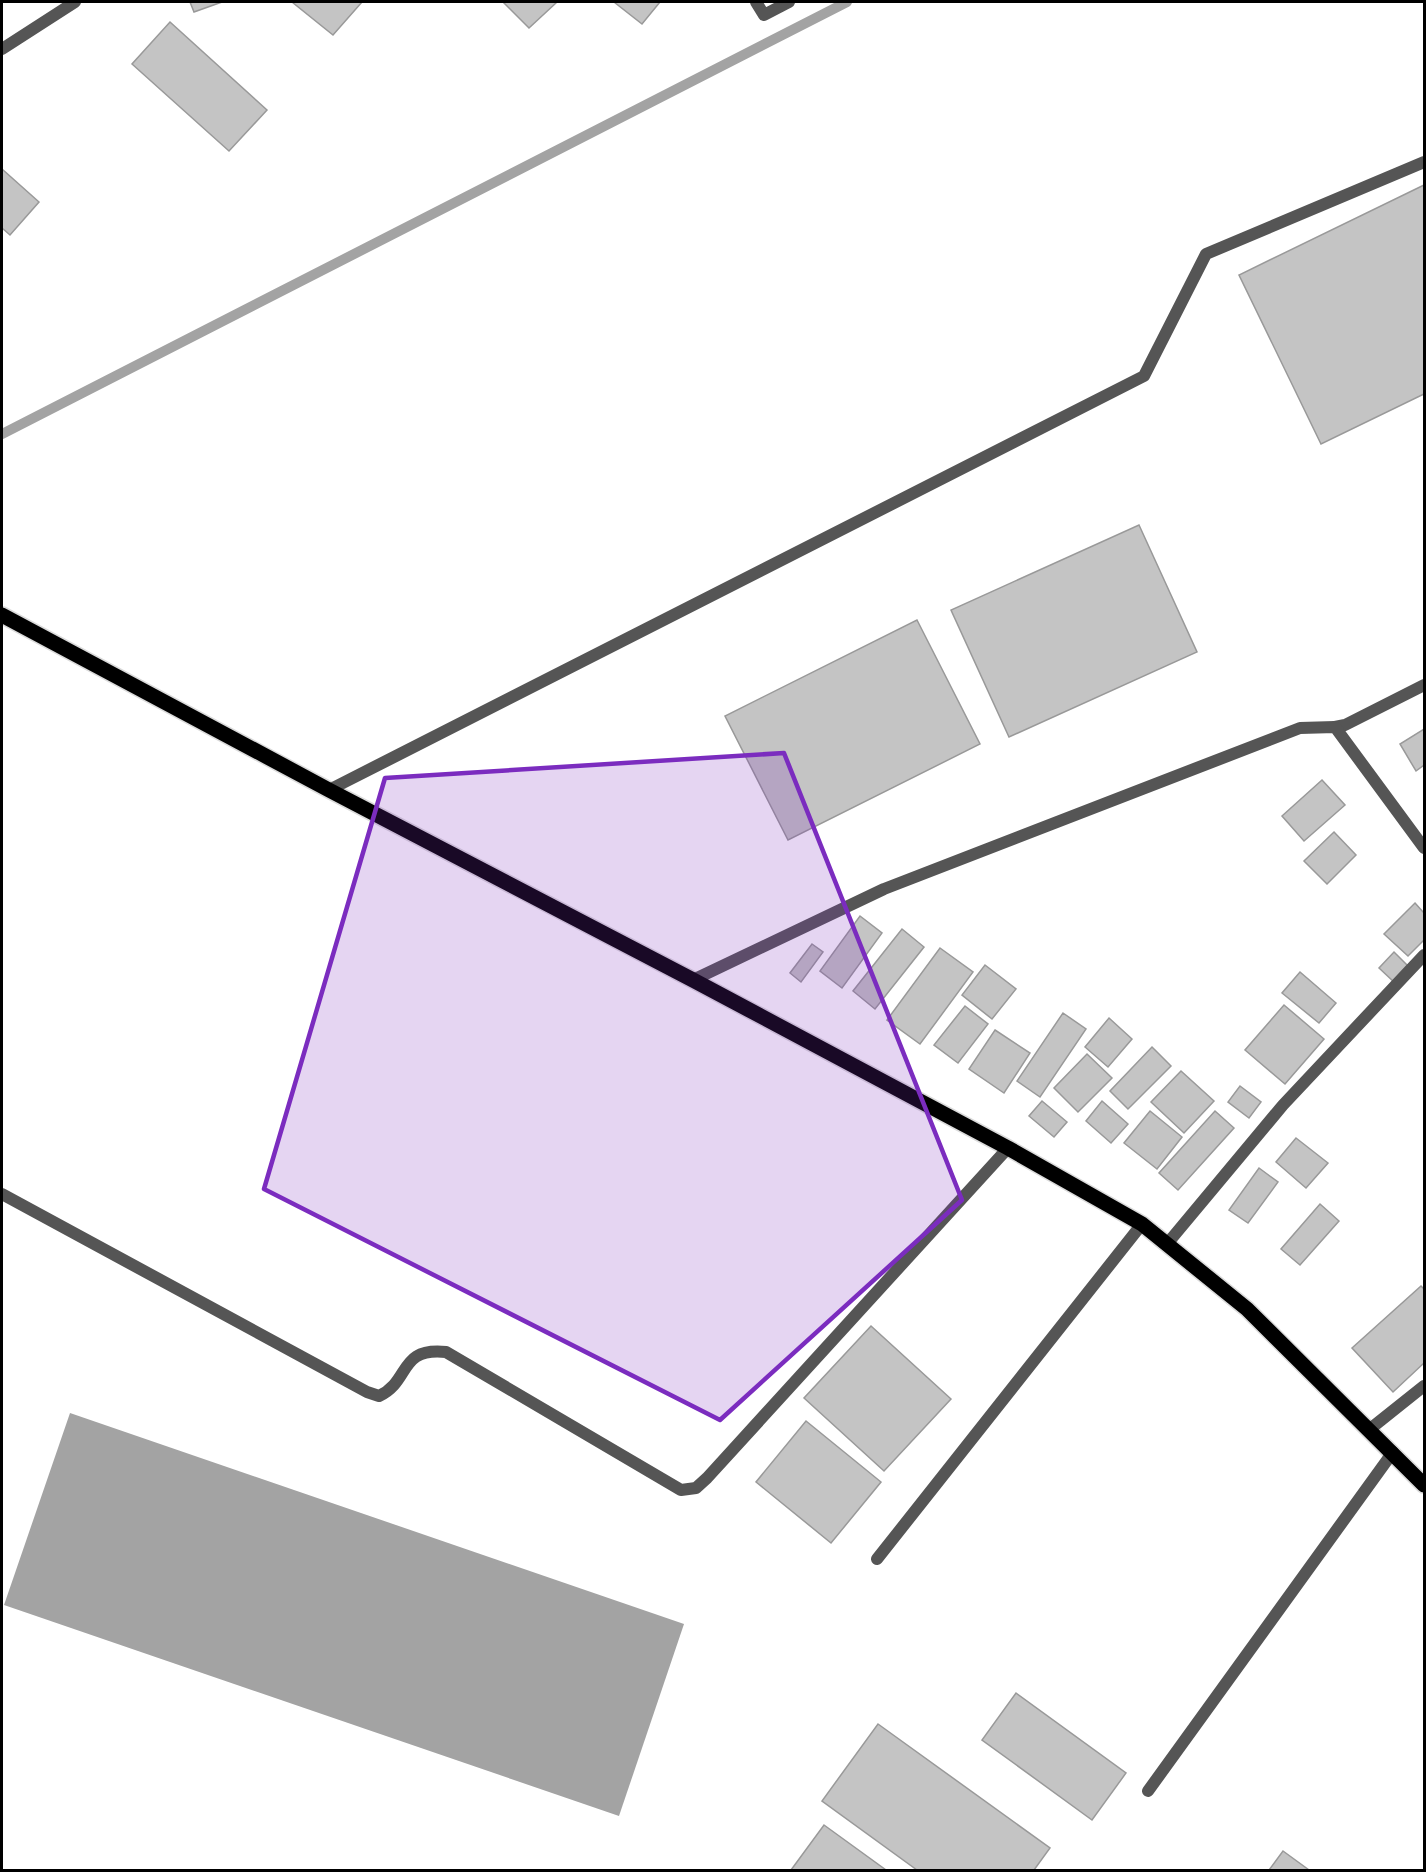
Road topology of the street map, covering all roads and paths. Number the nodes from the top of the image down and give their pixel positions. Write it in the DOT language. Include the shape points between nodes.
graph roads {
  1 [pos="75,2"];
  2 [pos="756,2"];
  3 [pos="789,2"];
  4 [pos="2,49"];
  5 [pos="1425,162"];
  6 [pos="2,615"];
  7 [pos="1425,685"];
  8 [pos="1335,727"];
  9 [pos="328,790"];
  10 [pos="1425,848"];
  11 [pos="1425,955"];
  12 [pos="693,980"];
  13 [pos="1008,1148"];
  14 [pos="2,1194"];
  15 [pos="1142,1224"];
  16 [pos="1167,1244"];
  17 [pos="1425,1386"];
  18 [pos="1371,1430"];
  19 [pos="1393,1452"];
  20 [pos="1425,1485"];
  21 [pos="877,1559"];
  22 [pos="1148,1791"];
  1 -- 4 [label="street"];
  2 -- 3 [label="street" via="764,15"];
  5 -- 9 [label="street" via="1206,254 1144,376"];
  6 -- 9 [label="main road"];
  7 -- 8 [label="street"];
  8 -- 10 [label="street"];
  8 -- 12 [label="street" via="1300,728 1277,735 884,889"];
  9 -- 12 [label="main road"];
  11 -- 16 [label="street" via="1283,1105"];
  12 -- 13 [label="main road"];
  13 -- 14 [label="street" via="707,1478 696,1488 681,1491 446,1352 429,1350 414,1356 388,1391 379,1396 367,1392"];
  13 -- 15 [label="main road"];
  15 -- 16 [label="main road"];
  15 -- 21 [label="street"];
  16 -- 18 [label="main road" via="1246,1309"];
  17 -- 18 [label="street"];
  18 -- 19 [label="main road"];
  19 -- 20 [label="main road"];
  19 -- 22 [label="street"];
}
